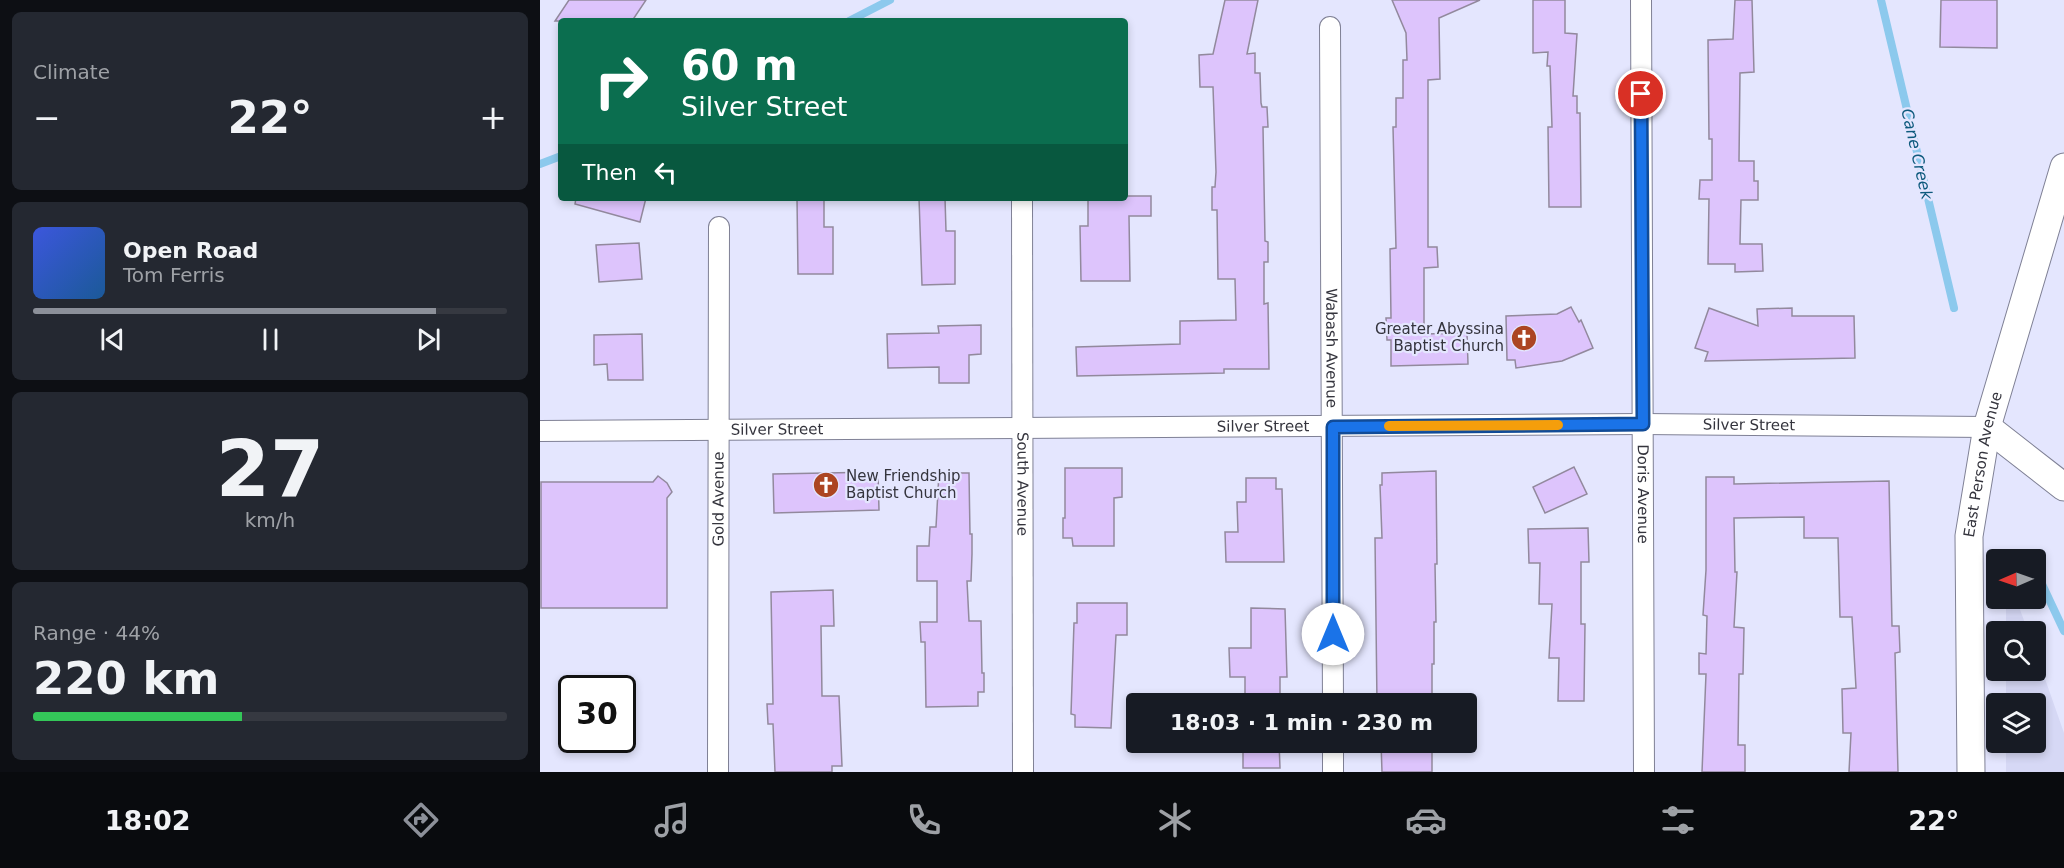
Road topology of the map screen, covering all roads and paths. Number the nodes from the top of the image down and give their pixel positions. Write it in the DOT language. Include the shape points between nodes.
graph roads {
  1 [pos="1641,0"];
  2 [pos="1330,27"];
  3 [pos="2064,167"];
  4 [pos="1022,201"];
  5 [pos="719,227"];
  6 [pos="1643,424"];
  7 [pos="1333,427"];
  8 [pos="1987,427"];
  9 [pos="1021,429"];
  10 [pos="540,431"];
  11 [pos="718,431"];
  12 [pos="2064,487"];
  13 [pos="1333,693"];
  14 [pos="1333,753"];
  15 [pos="718,772"];
  16 [pos="1023,772"];
  17 [pos="1333,772"];
  18 [pos="1644,772"];
  19 [pos="1971,772"];
  1 -- 6 [label="street, Doris Avenue"];
  2 -- 7 [label="street, Wabash Avenue"];
  3 -- 8 [label="main road, East Person Avenue"];
  4 -- 9 [label="street, South Avenue"];
  5 -- 11 [label="street, Gold Avenue"];
  6 -- 7 [label="street, Silver Street"];
  6 -- 8 [label="street, Silver Street"];
  6 -- 18 [label="street, Doris Avenue"];
  7 -- 9 [label="street, Silver Street"];
  7 -- 13 [label="street, Wabash Avenue"];
  8 -- 12 [label="main road"];
  8 -- 19 [label="main road, East Person Avenue" via="1970,536"];
  9 -- 11 [label="street, Silver Street"];
  9 -- 16 [label="street, South Avenue"];
  10 -- 11 [label="street, Silver Street"];
  11 -- 15 [label="street, Gold Avenue"];
  14 -- 17 [label="street"];
}
